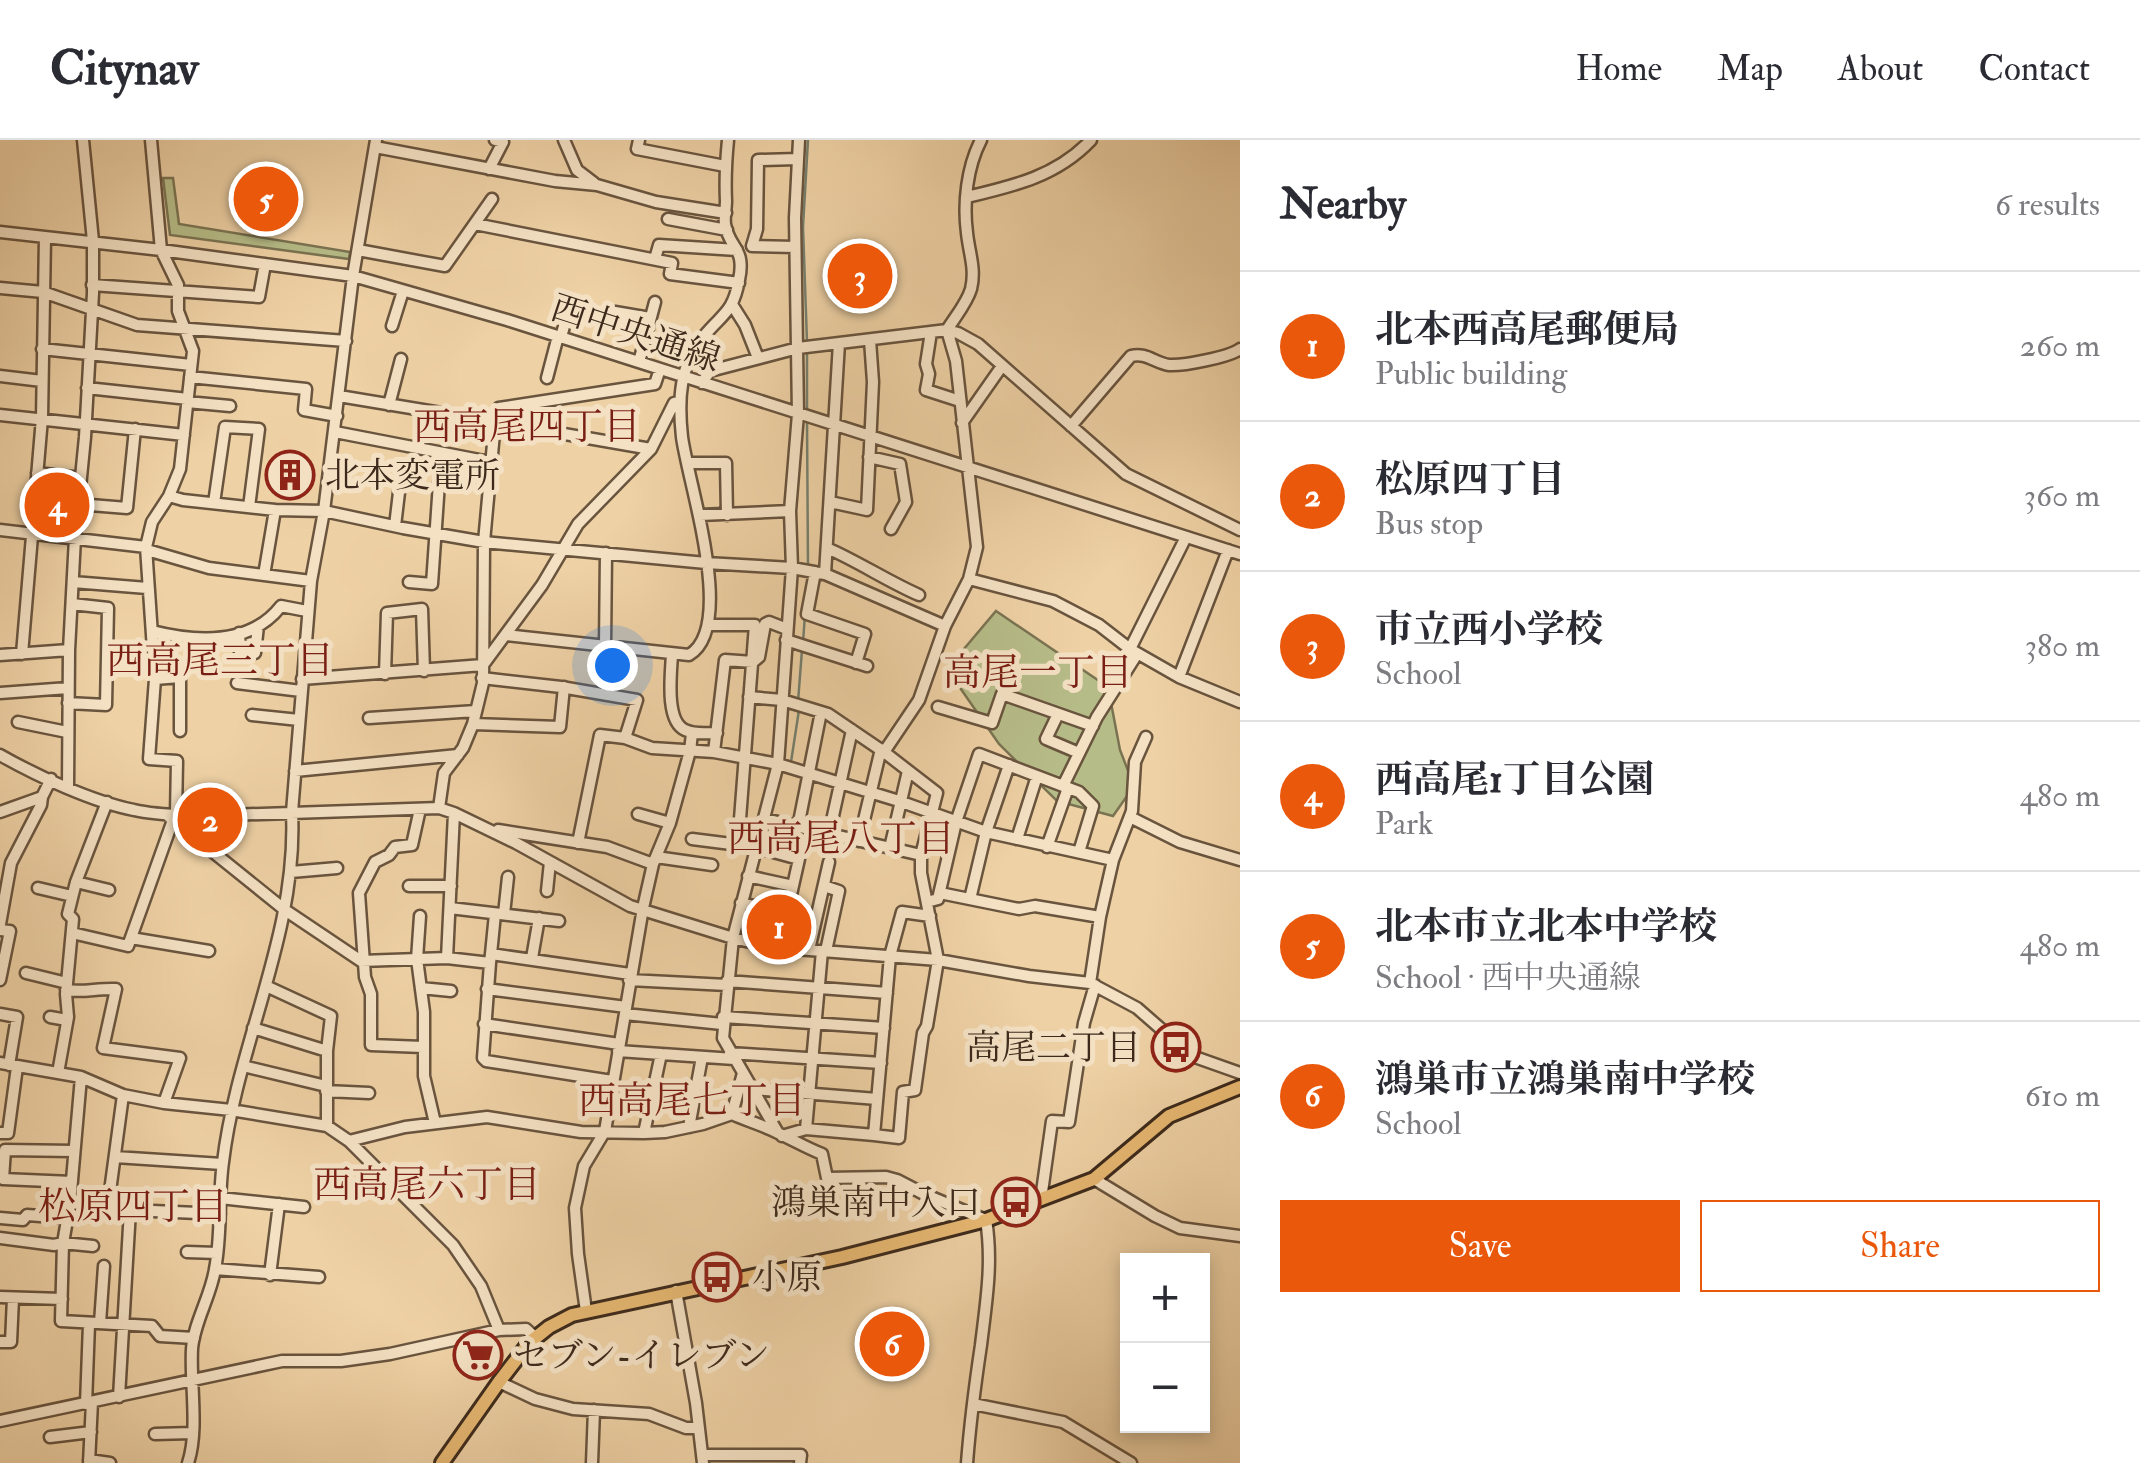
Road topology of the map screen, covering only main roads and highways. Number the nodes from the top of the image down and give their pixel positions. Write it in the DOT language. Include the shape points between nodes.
graph roads {
  1 [pos="1240,1087"];
  2 [pos="442,1463"];
  1 -- 2 [label="main road" via="1169,1116 1094,1179 986,1220 572,1315 529,1343"];
}
